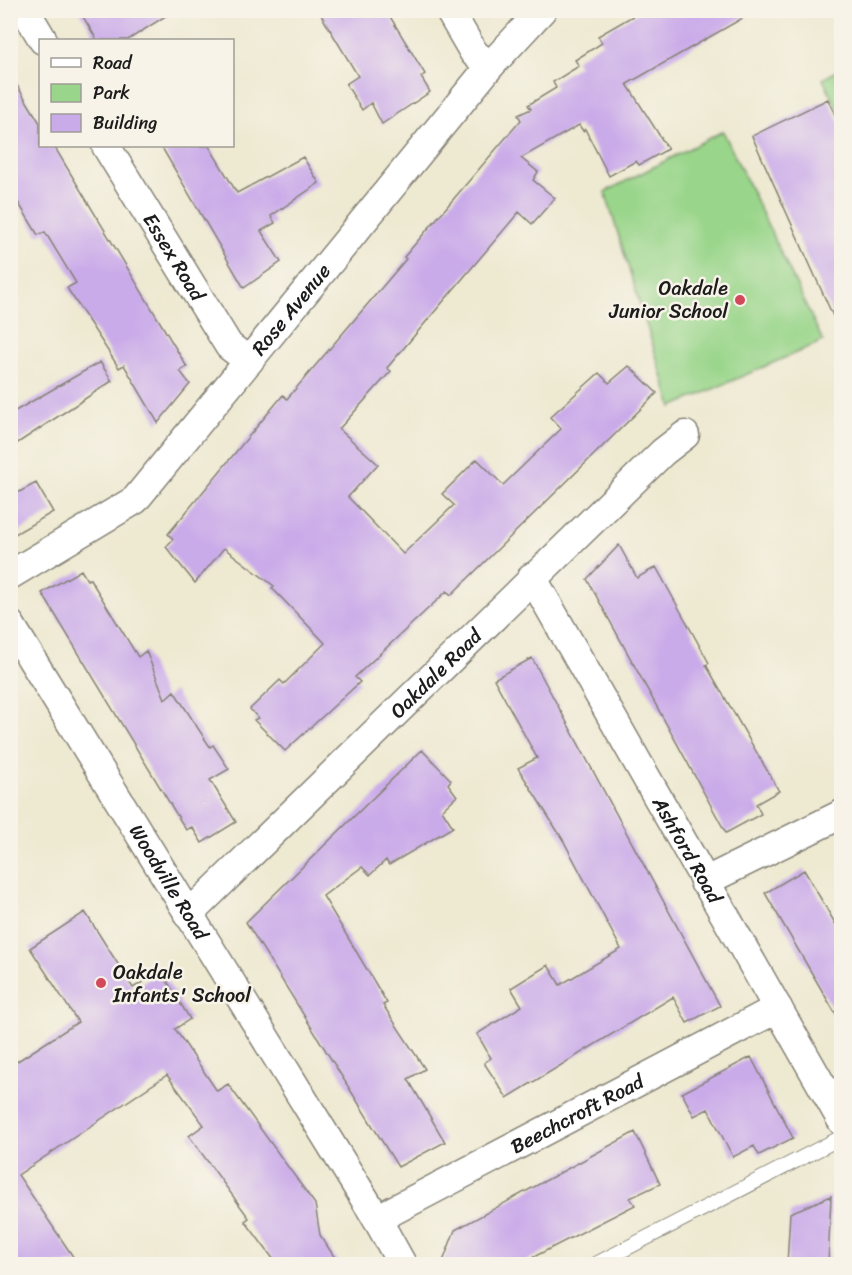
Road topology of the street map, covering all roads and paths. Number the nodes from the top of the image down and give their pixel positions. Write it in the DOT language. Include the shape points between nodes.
graph roads {
  1 [pos="25,10"];
  2 [pos="449,10"];
  3 [pos="542,10"];
  4 [pos="42,39"];
  5 [pos="490,66"];
  6 [pos="107,147"];
  7 [pos="249,361"];
  8 [pos="686,435"];
  9 [pos="10,575"];
  10 [pos="532,577"];
  11 [pos="10,624"];
  12 [pos="842,814"];
  13 [pos="704,882"];
  14 [pos="188,915"];
  15 [pos="778,1008"];
  16 [pos="842,1121"];
  17 [pos="842,1137"];
  18 [pos="377,1219"];
  19 [pos="402,1264"];
  20 [pos="596,1264"];
  1 -- 4 [label="street"];
  2 -- 5 [label="street" via="474,53"];
  3 -- 5 [label="street, Rose Avenue"];
  5 -- 7 [label="street, Rose Avenue"];
  6 -- 7 [label="street, Essex Road" via="223,338"];
  7 -- 9 [label="street, Rose Avenue" via="135,500"];
  8 -- 10 [label="street, Oakdale Road" via="663,452"];
  10 -- 13 [label="street, Ashford Road"];
  10 -- 14 [label="street, Oakdale Road"];
  11 -- 14 [label="street, Woodville Road"];
  12 -- 13 [label="street"];
  13 -- 15 [label="street, Ashford Road"];
  14 -- 18 [label="street, Woodville Road"];
  15 -- 16 [label="street, Ashford Road"];
  15 -- 18 [label="street, Beechcroft Road"];
  17 -- 20 [label="lane"];
  18 -- 19 [label="street, Woodville Road"];
}
